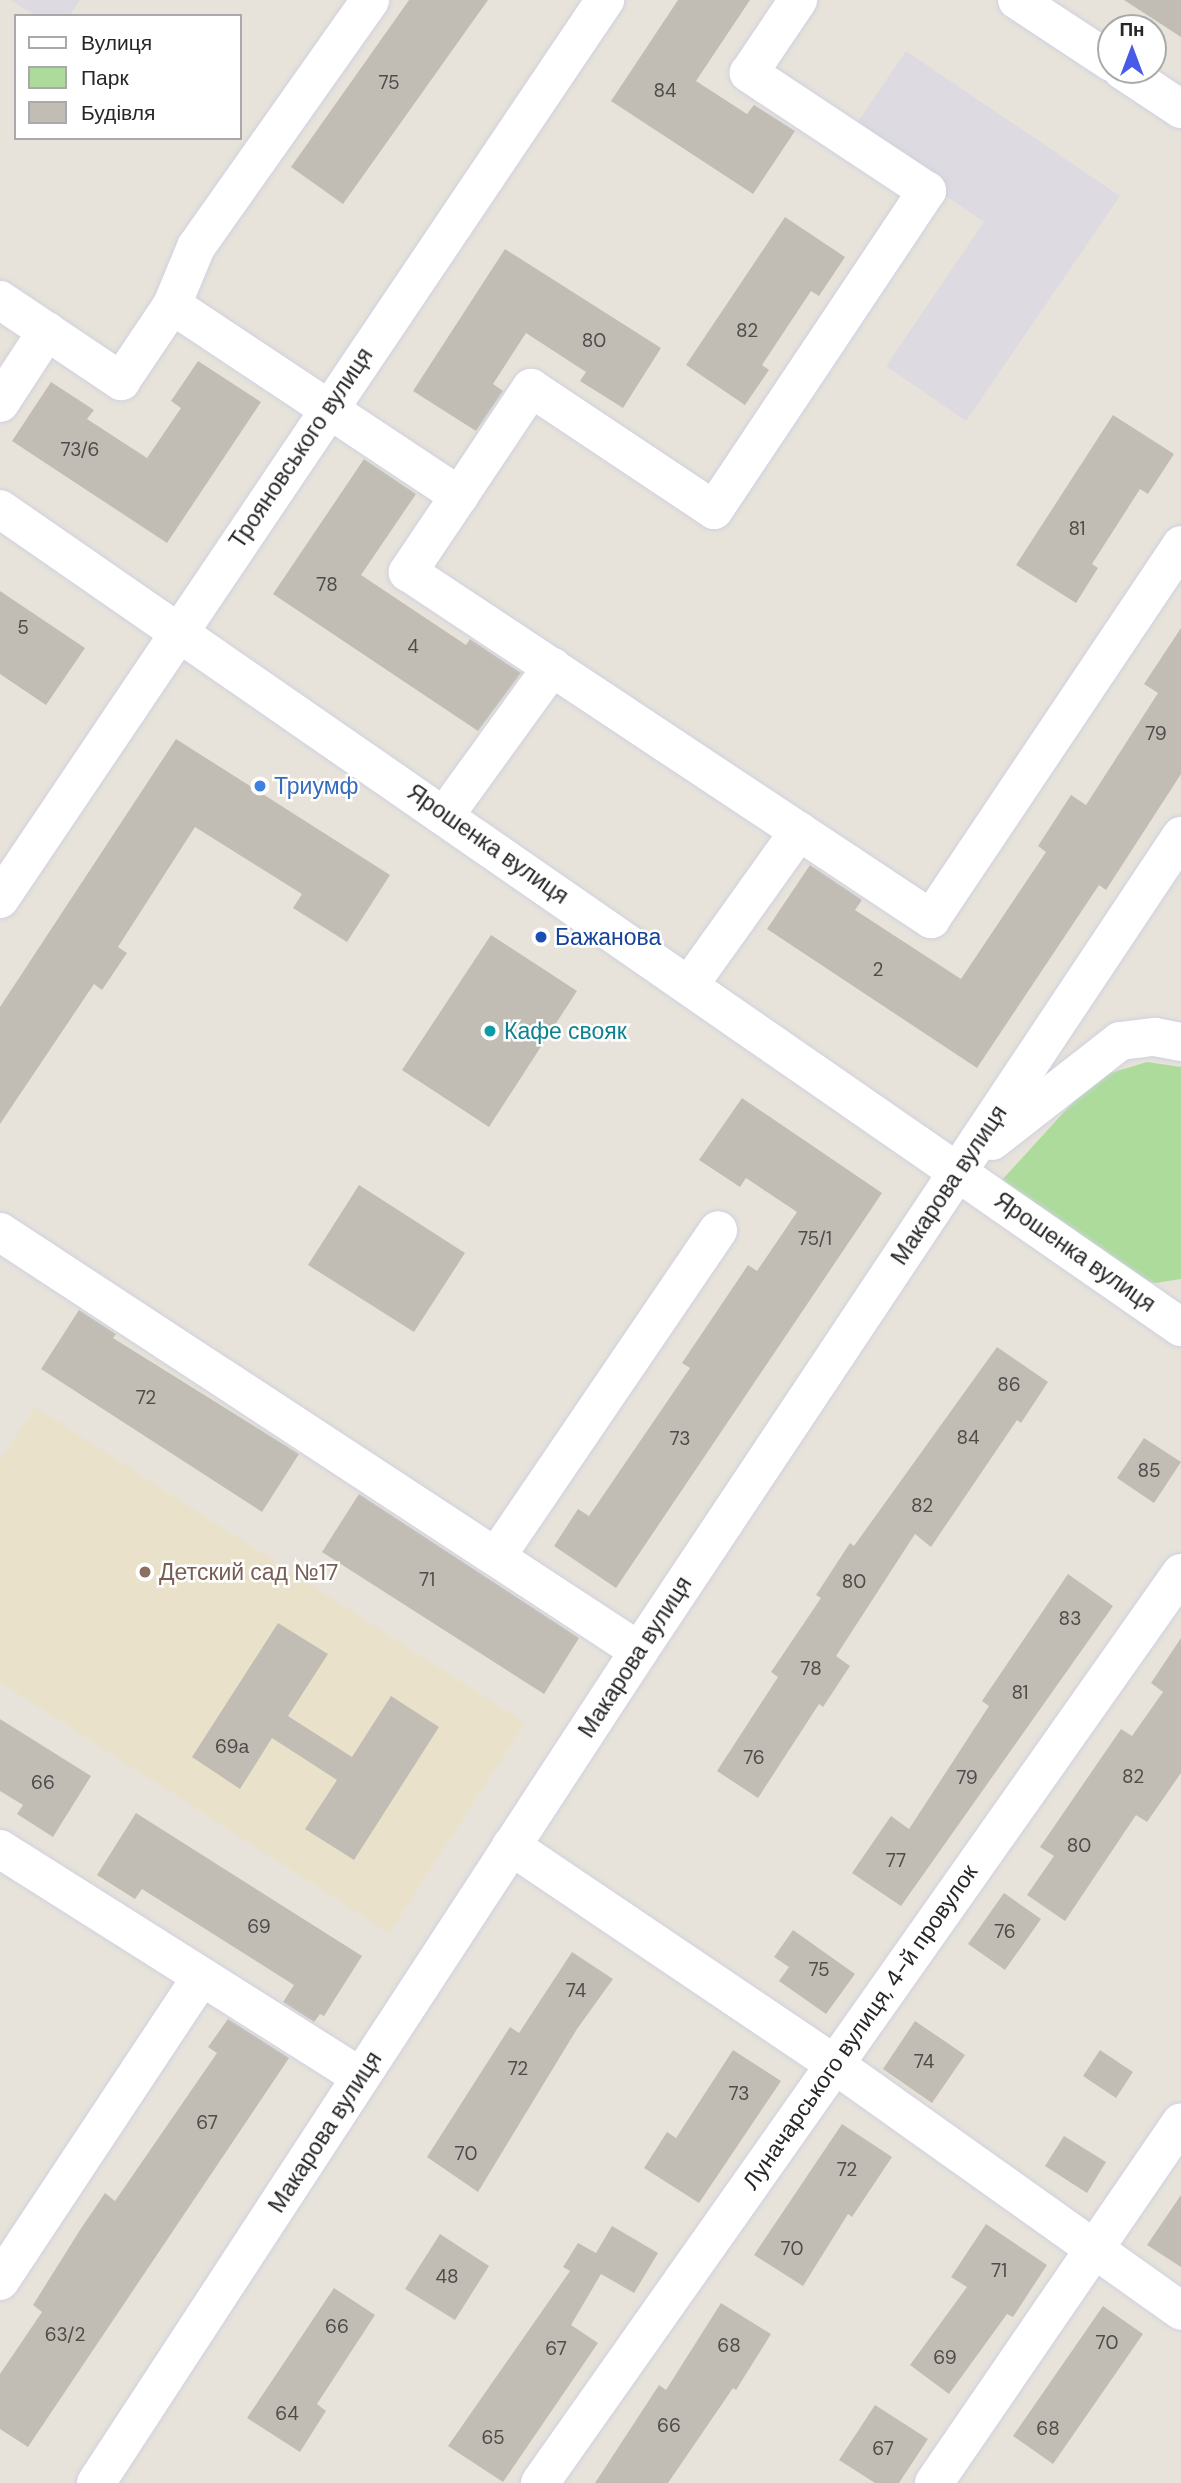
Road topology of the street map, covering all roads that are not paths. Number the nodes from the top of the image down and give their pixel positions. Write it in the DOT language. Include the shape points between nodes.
graph roads {
  1 [pos="370,0"];
  2 [pos="797,0"];
  3 [pos="1017,0"];
  4 [pos="595,4"];
  5 [pos="1097,53"];
  6 [pos="1143,84"];
  7 [pos="1181,109"];
  8 [pos="0,300"];
  9 [pos="172,305"];
  10 [pos="47,331"];
  11 [pos="0,402"];
  12 [pos="327,409"];
  13 [pos="459,496"];
  14 [pos="0,509"];
  15 [pos="1181,545"];
  16 [pos="177,629"];
  17 [pos="552,667"];
  18 [pos="446,815"];
  19 [pos="799,831"];
  20 [pos="1181,836"];
  21 [pos="0,898"];
  22 [pos="690,984"];
  23 [pos="1181,1042"];
  24 [pos="959,1169"];
  25 [pos="718,1230"];
  26 [pos="0,1232"];
  27 [pos="1179,1322"];
  28 [pos="496,1557"];
  29 [pos="1181,1573"];
  30 [pos="639,1651"];
  31 [pos="511,1846"];
  32 [pos="0,1849"];
  33 [pos="201,1977"];
  34 [pos="834,2064"];
  35 [pos="360,2077"];
  36 [pos="1181,2122"];
  37 [pos="1093,2252"];
  38 [pos="0,2281"];
  39 [pos="1181,2311"];
  40 [pos="96,2483"];
  41 [pos="540,2483"];
  42 [pos="934,2483"];
  1 -- 9 [label="street" via="197,247"];
  2 -- 13 [label="street" via="749,73 927,191 715,510 531,388"];
  3 -- 5 [label="street"];
  4 -- 12 [label="street, Трояновського вулиця"];
  6 -- 7 [label="street"];
  8 -- 10 [label="street"];
  9 -- 10 [label="street" via="121,381"];
  9 -- 12 [label="street"];
  10 -- 11 [label="street"];
  12 -- 13 [label="street"];
  12 -- 16 [label="street, Трояновського вулиця"];
  13 -- 17 [label="street" via="408,572"];
  14 -- 16 [label="street, Ярошенка вулиця"];
  15 -- 19 [label="street" via="931,919"];
  16 -- 18 [label="street, Ярошенка вулиця"];
  16 -- 21 [label="street, Трояновського вулиця"];
  17 -- 18 [label="street"];
  17 -- 19 [label="street"];
  18 -- 22 [label="street, Ярошенка вулиця"];
  19 -- 22 [label="street"];
  20 -- 24 [label="street, Макарова вулиця"];
  22 -- 24 [label="street, Ярошенка вулиця"];
  23 -- 24 [label="street" via="1155,1037 1119,1041"];
  24 -- 27 [label="street, Ярошенка вулиця"];
  24 -- 30 [label="street, Макарова вулиця"];
  25 -- 28 [label="street"];
  26 -- 28 [label="street"];
  28 -- 30 [label="street"];
  29 -- 34 [label="street, Луначарського вулиця, 4-й провулок"];
  30 -- 31 [label="street, Макарова вулиця"];
  31 -- 34 [label="street"];
  31 -- 35 [label="street, Макарова вулиця"];
  32 -- 33 [label="street"];
  33 -- 35 [label="street"];
  33 -- 38 [label="street"];
  34 -- 37 [label="street"];
  34 -- 41 [label="street, Луначарського вулиця, 4-й провулок"];
  35 -- 40 [label="street, Макарова вулиця"];
  36 -- 37 [label="street"];
  37 -- 39 [label="street"];
  37 -- 42 [label="street"];
}
